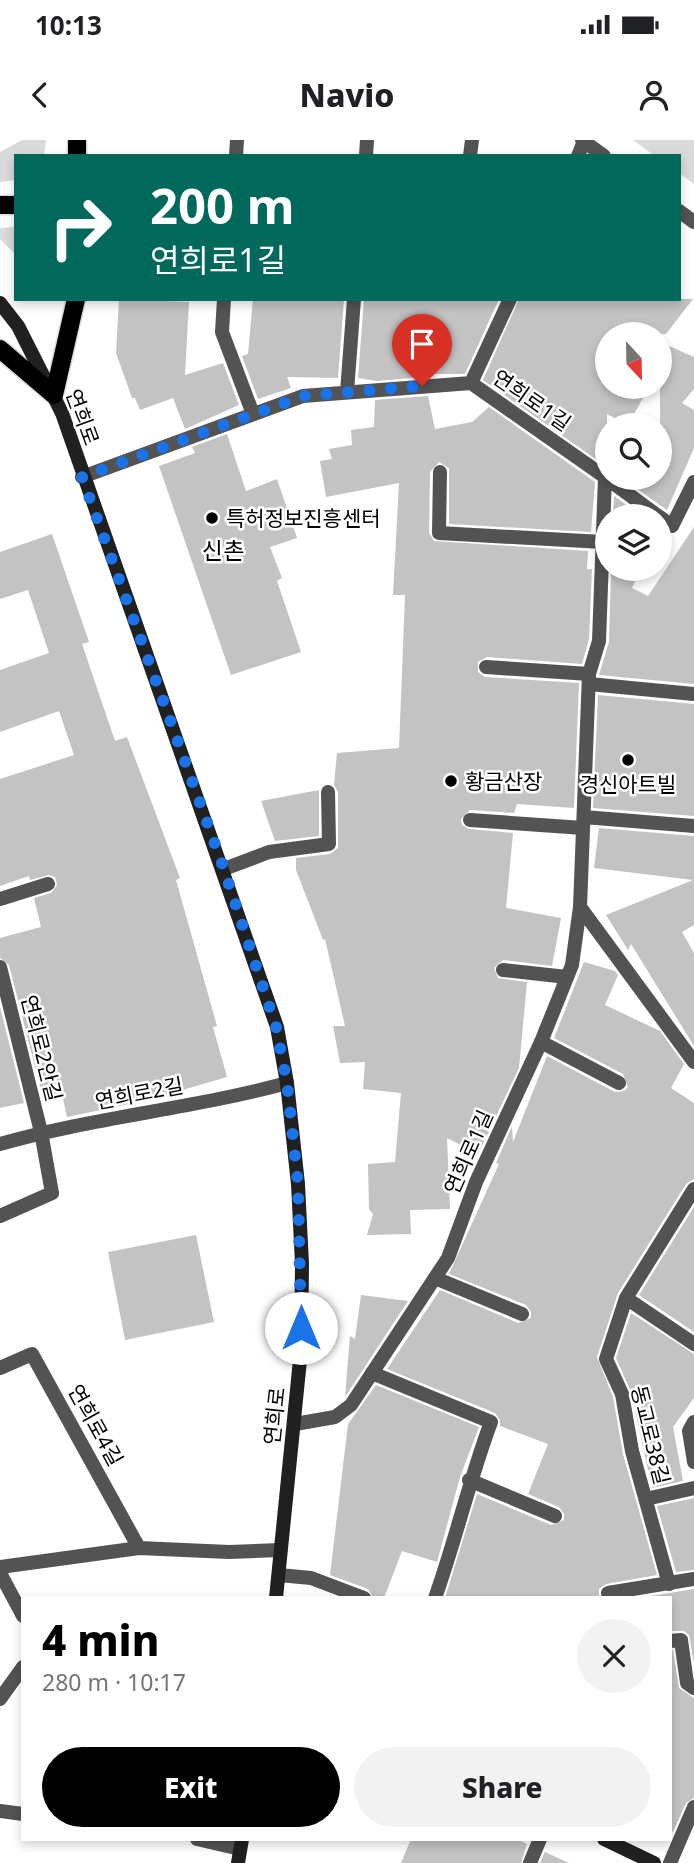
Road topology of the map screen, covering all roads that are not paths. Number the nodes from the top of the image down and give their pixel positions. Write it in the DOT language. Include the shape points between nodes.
graph roads {
  1 [pos="583,141"];
  2 [pos="601,154"];
  3 [pos="76,301"];
  4 [pos="224,301"];
  5 [pos="354,301"];
  6 [pos="509,301"];
  7 [pos="0,303"];
  8 [pos="0,349"];
  9 [pos="471,383"];
  10 [pos="347,392"];
  11 [pos="54,395"];
  12 [pos="253,414"];
  13 [pos="595,470"];
  14 [pos="440,472"];
  15 [pos="82,477"];
  16 [pos="694,482"];
  17 [pos="623,490"];
  18 [pos="641,504"];
  19 [pos="672,526"];
  20 [pos="595,542"];
  21 [pos="601,581"];
  22 [pos="486,667"];
  23 [pos="589,679"];
  24 [pos="694,694"];
  25 [pos="328,792"];
  26 [pos="470,820"];
  27 [pos="583,822"];
  28 [pos="694,826"];
  29 [pos="224,869"];
  30 [pos="48,884"];
  31 [pos="0,899"];
  32 [pos="580,907"];
  33 [pos="503,970"];
  34 [pos="1,972"];
  35 [pos="567,977"];
  36 [pos="541,1042"];
  37 [pos="694,1062"];
  38 [pos="287,1083"];
  39 [pos="619,1083"];
  40 [pos="41,1132"];
  41 [pos="0,1144"];
  42 [pos="694,1189"];
  43 [pos="0,1216"];
  44 [pos="435,1279"];
  45 [pos="626,1298"];
  46 [pos="522,1314"];
  47 [pos="694,1343"];
  48 [pos="0,1368"];
  49 [pos="372,1373"];
  50 [pos="694,1422"];
  51 [pos="295,1424"];
  52 [pos="694,1462"];
  53 [pos="469,1480"];
  54 [pos="694,1488"];
  55 [pos="646,1499"];
  56 [pos="555,1516"];
  57 [pos="139,1548"];
  58 [pos="280,1550"];
  59 [pos="0,1567"];
  60 [pos="0,1573"];
  61 [pos="279,1575"];
  62 [pos="694,1579"];
  63 [pos="669,1584"];
  64 [pos="276,1596"];
  65 [pos="359,1596"];
  66 [pos="436,1596"];
  67 [pos="609,1596"];
  68 [pos="21,1612"];
  69 [pos="672,1641"];
  70 [pos="21,1670"];
  71 [pos="694,1688"];
  72 [pos="0,1699"];
  73 [pos="694,1807"];
  74 [pos="0,1811"];
  75 [pos="21,1814"];
  76 [pos="205,1841"];
  77 [pos="539,1841"];
  78 [pos="608,1841"];
  79 [pos="240,1850"];
  80 [pos="530,1863"];
  81 [pos="654,1863"];
  82 [pos="670,1863"];
  1 -- 2 [label="street"];
  3 -- 11 [label="main road"];
  4 -- 12 [label="street" via="222,332"];
  5 -- 10 [label="street"];
  6 -- 9 [label="street"];
  7 -- 11 [label="main road, 연희로" via="18,326"];
  8 -- 11 [label="main road"];
  9 -- 10 [label="street, 연희로1길"];
  9 -- 13 [label="street, 연희로1길"];
  10 -- 12 [label="street, 연희로1길" via="303,396"];
  11 -- 15 [label="main road, 연희로"];
  12 -- 15 [label="street, 연희로1길"];
  14 -- 20 [label="street" via="439,533"];
  15 -- 29 [label="main road, 연희로"];
  16 -- 19 [label="street"];
  17 -- 18 [label="street"];
  21 -- 23 [label="street, 연희로1길" via="599,641"];
  22 -- 23 [label="street"];
  23 -- 24 [label="street"];
  23 -- 27 [label="street, 연희로1길"];
  25 -- 29 [label="street" via="329,844 269,852"];
  26 -- 27 [label="street"];
  27 -- 28 [label="street"];
  27 -- 32 [label="street, 연희로1길"];
  29 -- 38 [label="main road, 연희로" via="276,1027"];
  30 -- 31 [label="street"];
  32 -- 35 [label="street, 연희로1길"];
  32 -- 37 [label="street"];
  33 -- 35 [label="street"];
  34 -- 40 [label="street, 연희로2안길"];
  35 -- 36 [label="street, 연희로1길"];
  36 -- 39 [label="street"];
  36 -- 44 [label="street, 연희로1길"];
  38 -- 40 [label="street, 연희로2길"];
  38 -- 51 [label="main road, 연희로" via="302,1264"];
  40 -- 41 [label="street, 연희로2길"];
  40 -- 43 [label="street" via="52,1193"];
  42 -- 45 [label="street, 동교로38길"];
  44 -- 46 [label="street"];
  44 -- 49 [label="street, 연희로1길"];
  45 -- 47 [label="street"];
  45 -- 55 [label="street, 동교로38길" via="606,1359 622,1394"];
  48 -- 57 [label="street, 연희로4길" via="32,1354"];
  49 -- 51 [label="street, 연희로1길" via="351,1405 335,1417"];
  49 -- 53 [label="street" via="491,1422"];
  50 -- 52 [label="street, 동교로38길" via="689,1431"];
  51 -- 58 [label="main road, 연희로"];
  53 -- 56 [label="street"];
  53 -- 66 [label="street" via="458,1534"];
  54 -- 55 [label="street"];
  55 -- 63 [label="street, 동교로38길"];
  57 -- 58 [label="street"];
  57 -- 59 [label="street"];
  58 -- 61 [label="main road, 연희로"];
  60 -- 68 [label="street"];
  61 -- 64 [label="main road, 연희로"];
  61 -- 65 [label="street" via="311,1578"];
  62 -- 63 [label="street"];
  63 -- 67 [label="street"];
  69 -- 71 [label="street" via="681,1640 687,1684"];
  70 -- 72 [label="street"];
  73 -- 82 [label="street"];
  74 -- 75 [label="street"];
  76 -- 79 [label="street"];
  77 -- 80 [label="street"];
  78 -- 81 [label="main road"];
}
